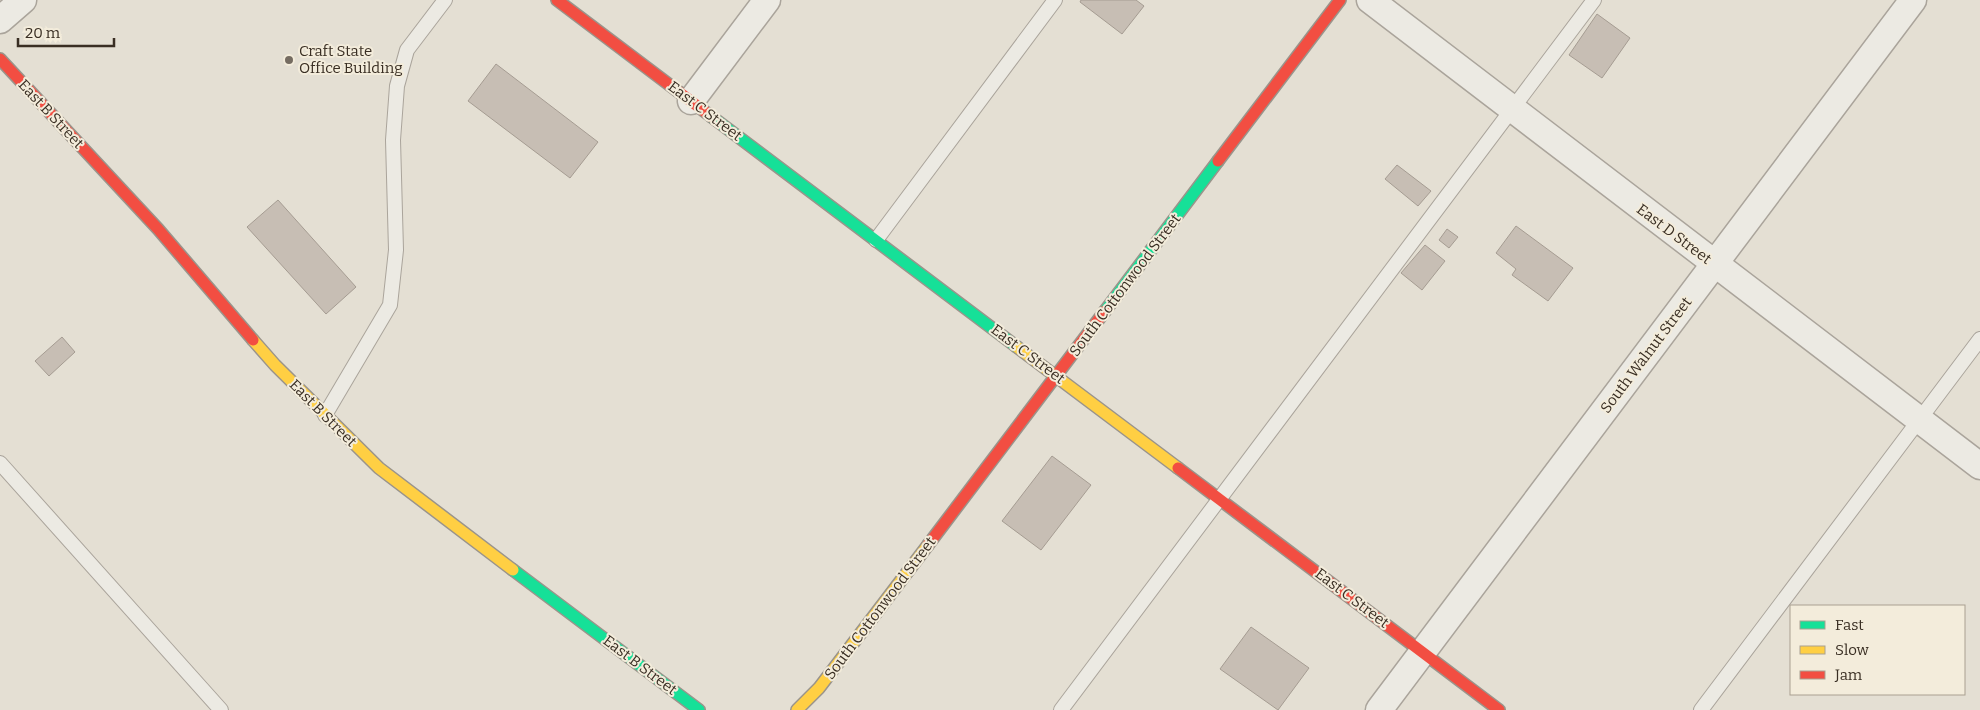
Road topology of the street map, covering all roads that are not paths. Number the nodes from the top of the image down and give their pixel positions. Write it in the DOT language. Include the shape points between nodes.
graph roads {
  1 [pos="23,0"];
  2 [pos="445,0"];
  3 [pos="557,0"];
  4 [pos="767,0"];
  5 [pos="1055,0"];
  6 [pos="1340,0"];
  7 [pos="1370,0"];
  8 [pos="1594,0"];
  9 [pos="1913,0"];
  10 [pos="0,20"];
  11 [pos="0,59"];
  12 [pos="692,101"];
  13 [pos="1512,109"];
  14 [pos="876,240"];
  15 [pos="1714,264"];
  16 [pos="1980,339"];
  17 [pos="1056,376"];
  18 [pos="325,416"];
  19 [pos="1919,420"];
  20 [pos="0,463"];
  21 [pos="1980,466"];
  22 [pos="1219,498"];
  23 [pos="1422,652"];
  24 [pos="221,710"];
  25 [pos="699,710"];
  26 [pos="796,710"];
  27 [pos="1061,710"];
  28 [pos="1379,710"];
  29 [pos="1499,710"];
  30 [pos="1701,710"];
  1 -- 10 [label="street"];
  2 -- 18 [label="lane" via="407,50 397,86 393,140 396,250 390,305"];
  3 -- 12 [label="street, East C Street"];
  4 -- 12 [label="street"];
  5 -- 14 [label="lane"];
  6 -- 17 [label="street, South Cottonwood Street"];
  7 -- 13 [label="street, East D Street"];
  8 -- 13 [label="lane"];
  9 -- 15 [label="street, South Walnut Street"];
  11 -- 18 [label="street, East B Street" via="158,229 275,366"];
  12 -- 14 [label="street, East C Street"];
  13 -- 15 [label="street, East D Street"];
  13 -- 22 [label="lane"];
  14 -- 17 [label="street, East C Street"];
  15 -- 19 [label="street, East D Street"];
  15 -- 23 [label="street, South Walnut Street"];
  16 -- 19 [label="lane"];
  17 -- 22 [label="street, East C Street"];
  17 -- 26 [label="street, South Cottonwood Street" via="819,688"];
  18 -- 25 [label="street, East B Street" via="379,468"];
  19 -- 21 [label="street, East D Street"];
  19 -- 30 [label="lane"];
  20 -- 24 [label="lane"];
  22 -- 23 [label="street, East C Street"];
  22 -- 27 [label="lane"];
  23 -- 28 [label="street, South Walnut Street"];
  23 -- 29 [label="street, East C Street"];
}
